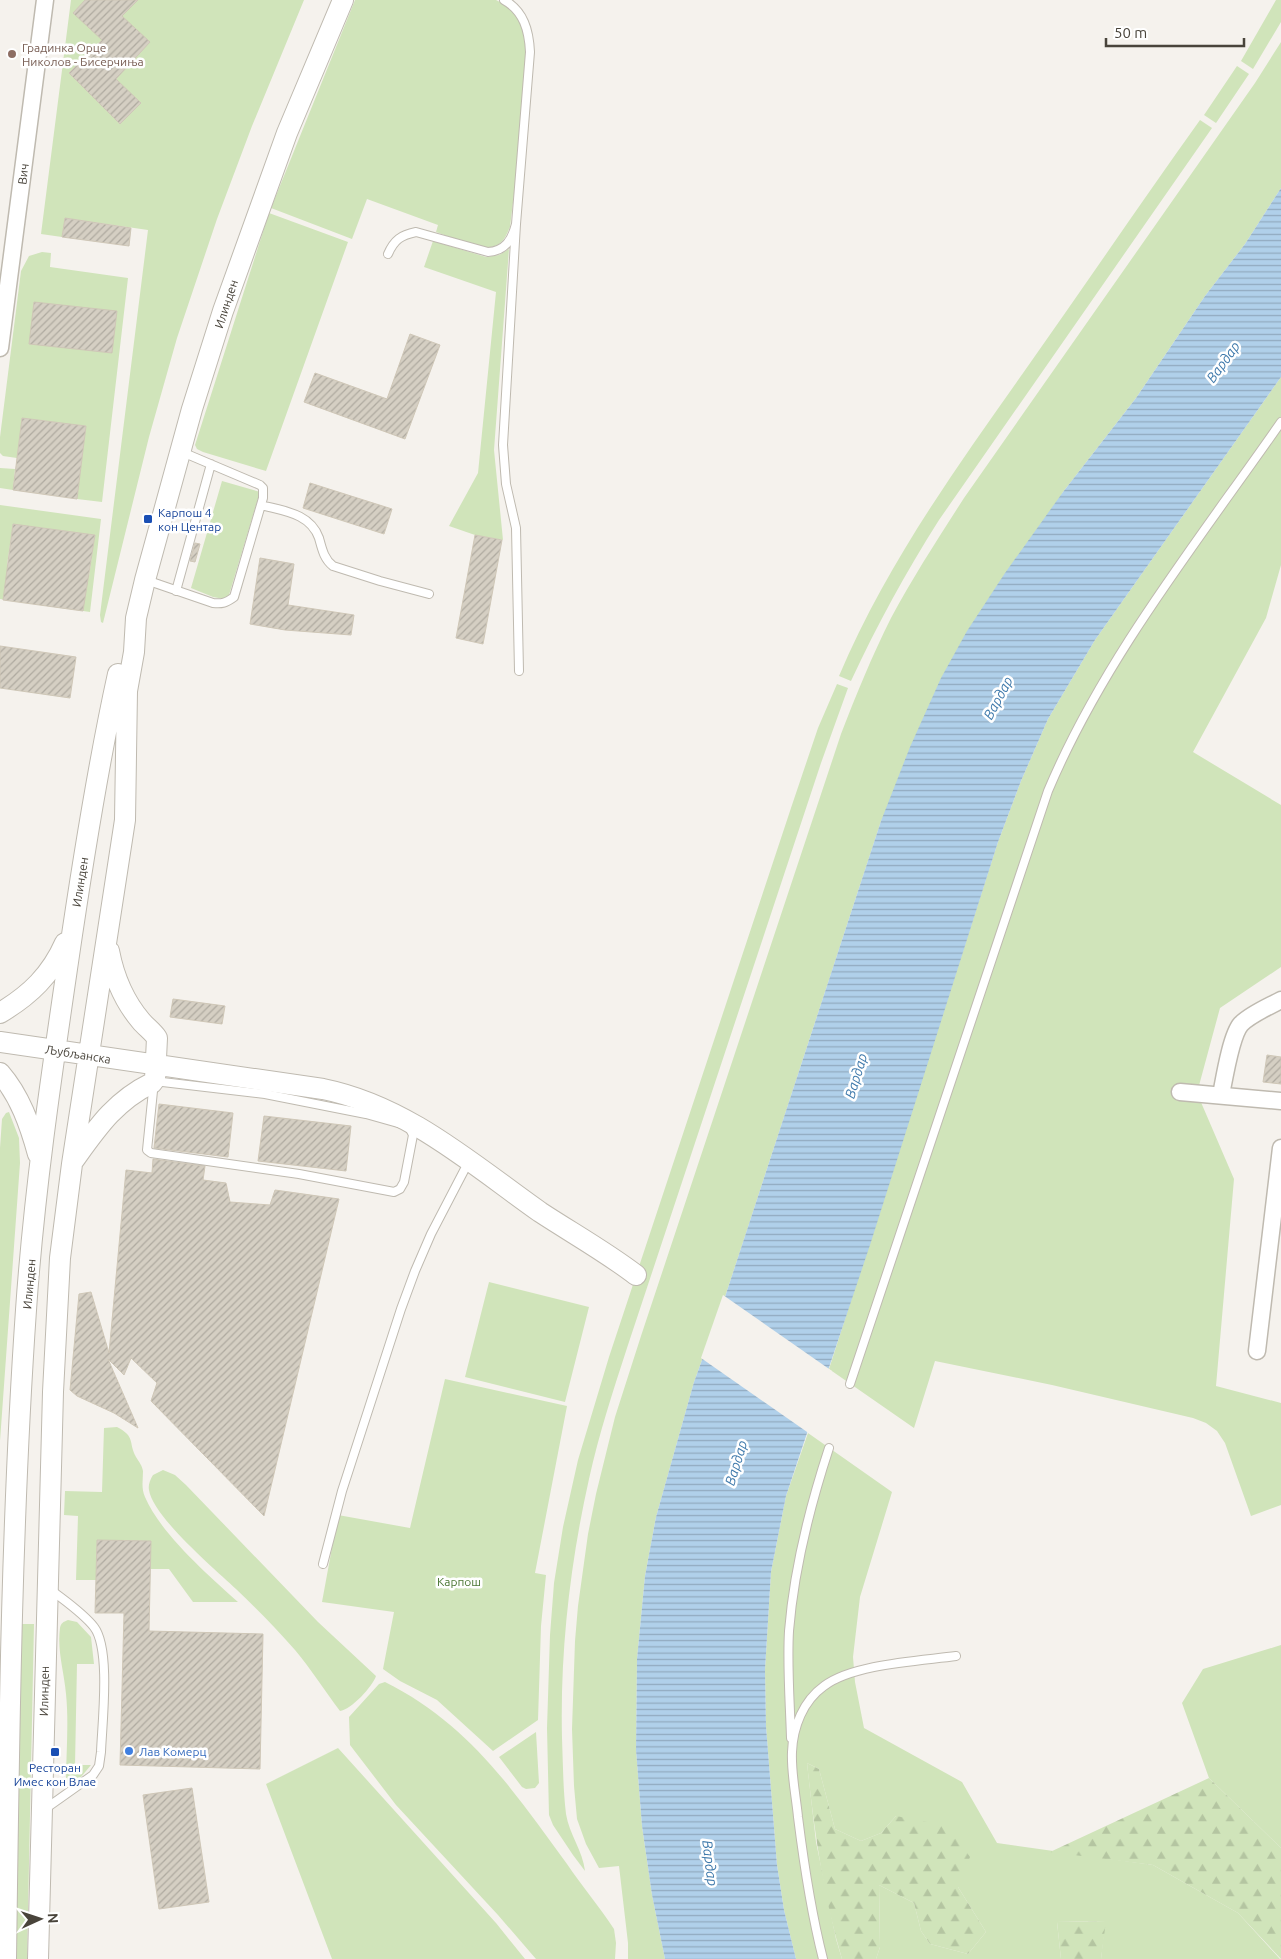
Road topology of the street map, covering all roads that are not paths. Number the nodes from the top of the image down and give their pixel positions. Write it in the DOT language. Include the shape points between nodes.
graph roads {
  1 [pos="45,0"];
  2 [pos="343,0"];
  3 [pos="504,0"];
  4 [pos="516,224"];
  5 [pos="7,238"];
  6 [pos="388,254"];
  7 [pos="0,348"];
  8 [pos="1281,422"];
  9 [pos="180,451"];
  10 [pos="211,464"];
  11 [pos="261,505"];
  12 [pos="145,580"];
  13 [pos="176,591"];
  14 [pos="429,594"];
  15 [pos="136,618"];
  16 [pos="520,671"];
  17 [pos="74,918"];
  18 [pos="107,939"];
  19 [pos="1281,1000"];
  20 [pos="0,1013"];
  21 [pos="0,1042"];
  22 [pos="54,1050"];
  23 [pos="88,1055"];
  24 [pos="0,1073"];
  25 [pos="155,1073"];
  26 [pos="1180,1092"];
  27 [pos="1221,1095"];
  28 [pos="1281,1101"];
  29 [pos="1281,1148"];
  30 [pos="469,1160"];
  31 [pos="40,1163"];
  32 [pos="72,1164"];
  33 [pos="636,1275"];
  34 [pos="1257,1351"];
  35 [pos="850,1384"];
  36 [pos="829,1448"];
  37 [pos="17,1489"];
  38 [pos="0,1530"];
  39 [pos="323,1564"];
  40 [pos="47,1587"];
  41 [pos="0,1640"];
  42 [pos="956,1656"];
  43 [pos="11,1675"];
  44 [pos="792,1753"];
  45 [pos="41,1812"];
  46 [pos="6,1959"];
  47 [pos="38,1959"];
  48 [pos="823,1959"];
  1 -- 5 [label="street, Вич"];
  2 -- 9 [label="street, Илинден" via="287,132 256,216"];
  3 -- 4 [label="lane" via="519,11 530,44"];
  4 -- 6 [label="lane" via="508,244 496,252 479,251 416,232 398,238"];
  4 -- 16 [label="lane" via="503,445 507,491 516,528"];
  5 -- 7 [label="street, Вич"];
  8 -- 35 [label="lane" via="1127,644 1087,710 1058,768"];
  9 -- 10 [label="lane"];
  9 -- 12 [label="street, Илинден"];
  10 -- 11 [label="lane" via="260,485 264,493"];
  10 -- 13 [label="lane"];
  11 -- 13 [label="lane" via="234,596 223,604"];
  11 -- 14 [label="lane" via="308,521 332,566"];
  12 -- 13 [label="lane"];
  12 -- 15 [label="street, Илинден"];
  15 -- 17 [label="street, Илинден" via="129,633 112,701"];
  15 -- 18 [label="street, Илинден" via="125,717 125,820"];
  17 -- 20 [label="street" via="60,954 47,975 28,994"];
  17 -- 22 [label="street, Илинден"];
  18 -- 23 [label="street, Илинден"];
  18 -- 25 [label="street" via="120,988 142,1023 157,1038"];
  19 -- 27 [label="street" via="1239,1026"];
  21 -- 22 [label="street, Љубљанска"];
  22 -- 23 [label="street, Љубљанска"];
  22 -- 31 [label="street, Илинден"];
  23 -- 25 [label="street, Љубљанска"];
  23 -- 32 [label="street, Илинден"];
  24 -- 31 [label="street" via="15,1092"];
  25 -- 25 [label="lane" via="366,1114 405,1125 413,1135 404,1182 394,1192 300,1174 151,1153 147,1150"];
  25 -- 30 [label="street, Љубљанска" via="323,1089 357,1098 418,1127"];
  25 -- 32 [label="street" via="105,1117"];
  26 -- 27 [label="street"];
  27 -- 28 [label="street"];
  29 -- 34 [label="street"];
  30 -- 33 [label="street, Љубљанска"];
  30 -- 39 [label="lane" via="412,1279 342,1491"];
  31 -- 37 [label="street, Илинден" via="26,1309"];
  32 -- 40 [label="street, Илинден" via="60,1258"];
  36 -- 44 [label="lane" via="816,1490 793,1599 788,1658"];
  37 -- 38 [label="street"];
  37 -- 43 [label="street, Илинден"];
  40 -- 45 [label="street, Илинден"];
  40 -- 45 [label="lane" via="95,1628 102,1644 102,1752 99,1766 92,1776"];
  41 -- 43 [label="street"];
  42 -- 44 [label="lane" via="851,1672 824,1685 802,1712"];
  43 -- 46 [label="street, Илинден"];
  44 -- 48 [label="lane" via="803,1853"];
  45 -- 47 [label="street, Илинден"];
}
